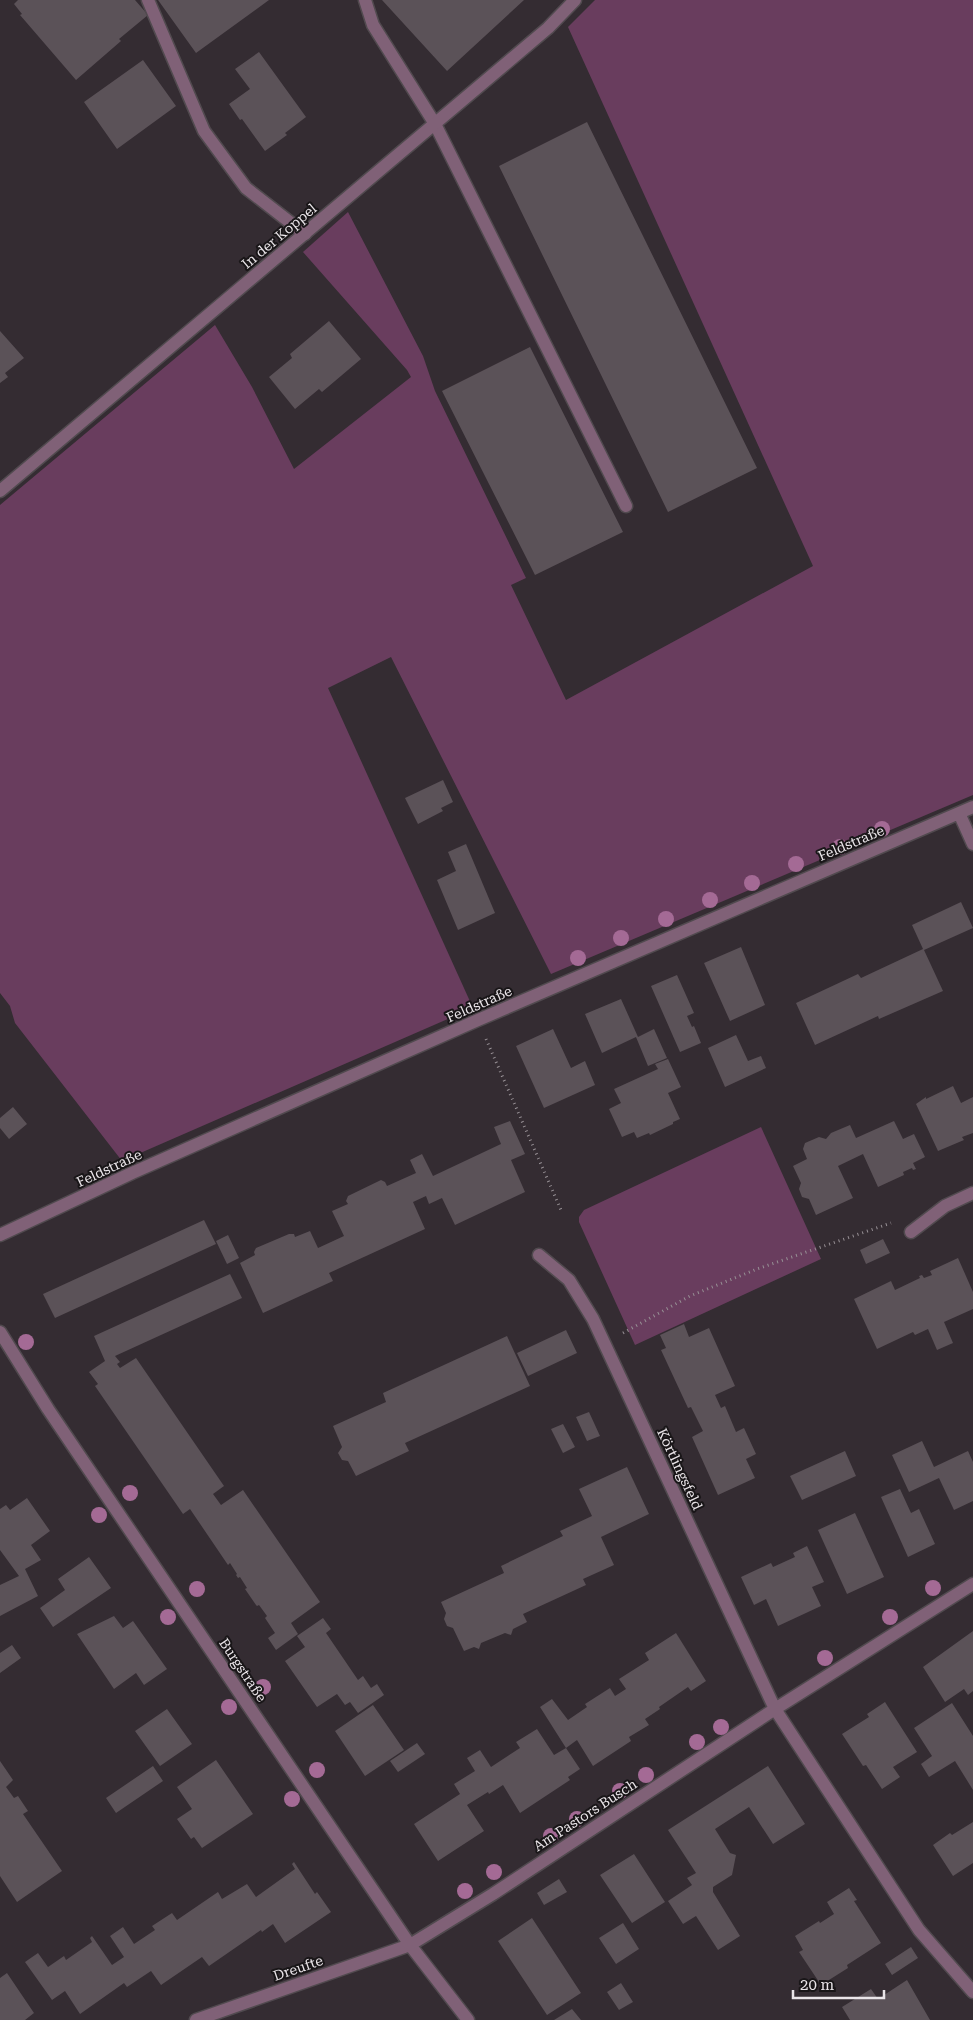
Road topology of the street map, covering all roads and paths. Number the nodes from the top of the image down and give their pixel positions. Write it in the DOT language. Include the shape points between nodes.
graph roads {
  1 [pos="148,0"];
  2 [pos="365,0"];
  3 [pos="575,0"];
  4 [pos="435,124"];
  5 [pos="305,234"];
  6 [pos="0,491"];
  7 [pos="626,506"];
  8 [pos="973,807"];
  9 [pos="959,813"];
  10 [pos="973,844"];
  11 [pos="478,1020"];
  12 [pos="973,1193"];
  13 [pos="561,1210"];
  14 [pos="922,1224"];
  15 [pos="910,1232"];
  16 [pos="0,1234"];
  17 [pos="538,1255"];
  18 [pos="0,1332"];
  19 [pos="605,1343"];
  20 [pos="973,1584"];
  21 [pos="776,1709"];
  22 [pos="410,1945"];
  23 [pos="973,1992"];
  24 [pos="196,2020"];
  25 [pos="468,2020"];
  1 -- 5 [label="street" via="204,131 246,188"];
  2 -- 4 [label="street" via="373,25"];
  3 -- 4 [label="street, In der Koppel" via="548,28"];
  4 -- 5 [label="street, In der Koppel"];
  4 -- 7 [label="street"];
  5 -- 6 [label="street, In der Koppel"];
  8 -- 9 [label="street, Feldstraße"];
  9 -- 10 [label="street"];
  9 -- 11 [label="street, Feldstraße"];
  11 -- 13 [label="path"];
  11 -- 16 [label="street, Feldstraße"];
  12 -- 14 [label="street" via="945,1206"];
  14 -- 15 [label="street"];
  14 -- 19 [label="path" via="898,1221 757,1269 690,1296"];
  17 -- 19 [label="street, Körtlingsfeld" via="569,1280"];
  18 -- 22 [label="street, Burgstraße"];
  19 -- 21 [label="street, Körtlingsfeld"];
  20 -- 21 [label="street, Am Pastors Busch"];
  21 -- 22 [label="street, Am Pastors Busch"];
  21 -- 23 [label="street" via="919,1930"];
  22 -- 24 [label="street, Dreufte"];
  22 -- 25 [label="street, Burgstraße"];
}
